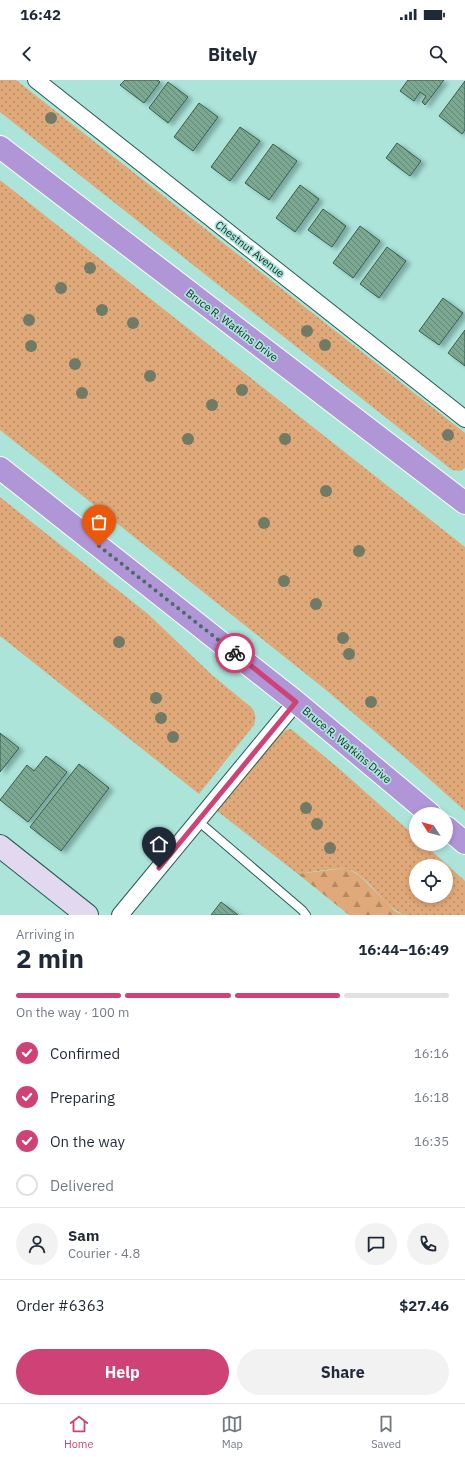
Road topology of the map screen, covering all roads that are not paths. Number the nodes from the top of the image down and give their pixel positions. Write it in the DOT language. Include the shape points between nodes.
graph roads {
  1 [pos="36,80"];
  2 [pos="0,147"];
  3 [pos="465,419"];
  4 [pos="0,468"];
  5 [pos="465,503"];
  6 [pos="296,702"];
  7 [pos="422,807"];
  8 [pos="198,821"];
  9 [pos="453,833"];
  10 [pos="465,843"];
  11 [pos="0,846"];
  12 [pos="87,915"];
  13 [pos="120,915"];
  14 [pos="306,915"];
  1 -- 3 [label="street, Chestnut Avenue"];
  2 -- 5 [label="highway, Bruce R. Watkins Drive"];
  4 -- 6 [label="highway, Bruce R. Watkins Drive"];
  6 -- 7 [label="highway, Bruce R. Watkins Drive"];
  6 -- 8 [label="street"];
  8 -- 13 [label="street"];
  8 -- 14 [label="lane"];
  9 -- 10 [label="highway"];
  11 -- 12 [label="main road"];
}
